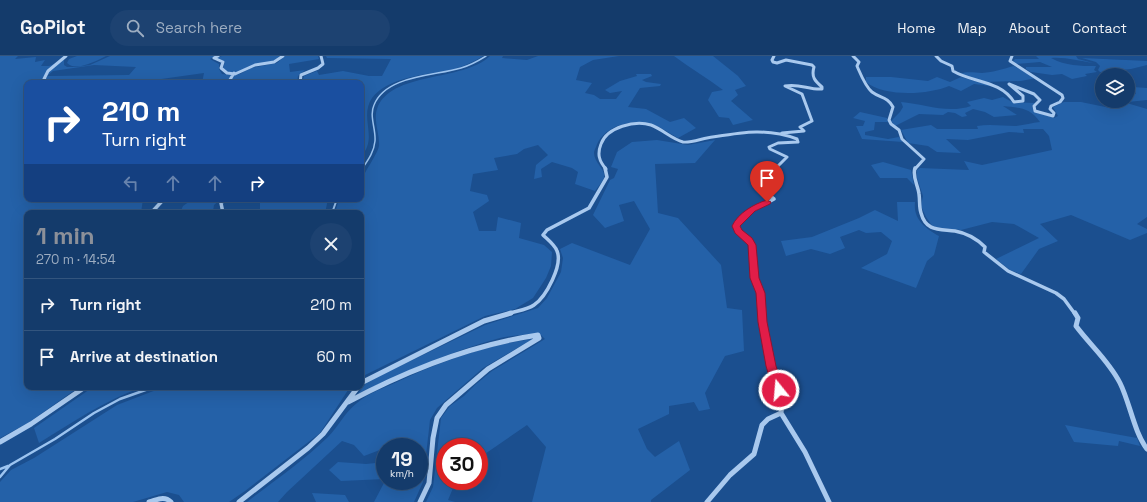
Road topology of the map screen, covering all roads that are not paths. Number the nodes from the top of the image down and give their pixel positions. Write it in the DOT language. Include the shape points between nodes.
graph roads {
  1 [pos="66,56"];
  2 [pos="218,56"];
  3 [pos="284,56"];
  4 [pos="321,56"];
  5 [pos="774,56"];
  6 [pos="853,56"];
  7 [pos="936,56"];
  8 [pos="1012,56"];
  9 [pos="234,74"];
  10 [pos="45,80"];
  11 [pos="229,80"];
  12 [pos="300,80"];
  13 [pos="778,133"];
  14 [pos="161,202"];
  15 [pos="154,210"];
  16 [pos="364,381"];
  17 [pos="81,390"];
  18 [pos="356,390"];
  19 [pos="348,402"];
  20 [pos="780,413"];
  21 [pos="0,442"];
  22 [pos="1147,450"];
  23 [pos="149,502"];
  24 [pos="171,502"];
  25 [pos="239,502"];
  26 [pos="420,502"];
  27 [pos="707,502"];
  28 [pos="829,502"];
  1 -- 10 [label="street" via="48,71"];
  2 -- 9 [label="street" via="214,58 223,62 223,71"];
  3 -- 9 [label="street" via="276,62 250,67"];
  4 -- 12 [label="street" via="321,68 307,71 301,75"];
  5 -- 13 [label="street" via="772,60 777,63 786,60 812,65 812,74 822,87 819,90 800,84 785,86 802,95 812,121 800,127 804,131"];
  6 -- 22 [label="street" via="859,62 857,66 862,73 863,82 873,93 887,98 894,108 889,120 891,124 924,159 917,163 914,178 920,194 918,206 929,228 965,234 981,243 985,247 984,252 1008,271 1051,288 1067,301 1078,318 1076,326 1083,338 1116,376"];
  7 -- 8 [label="street" via="952,66 953,71 958,74 1004,90 1014,102 1022,101 1023,96 1009,84 1034,94 1040,100 1034,106 1036,111 1053,116 1051,106 1060,102 1062,95 1015,65 1010,61"];
  9 -- 11 [label="street"];
  13 -- 16 [label="street" via="752,131 684,142 650,125 623,126 612,131 602,140 598,151 607,177 589,208 547,230 543,235 557,249 559,257 556,271 543,297 533,306 484,321"];
  13 -- 20 [label="street" via="797,139 798,142 778,143 769,147 787,157 770,173 778,181 764,189 764,192 774,199 752,209 736,226 752,245 754,278 761,293 771,366 782,402"];
  14 -- 15 [label="street"];
  17 -- 21 [label="street"];
  18 -- 19 [label="street"];
  19 -- 25 [label="street" via="323,434 308,448"];
  19 -- 26 [label="street" via="416,369 505,340 538,335 540,338 488,369 446,405 437,418 429,483"];
  20 -- 27 [label="street" via="762,425 754,454 730,475"];
  20 -- 28 [label="street" via="805,452"];
  23 -- 24 [label="street" via="162,498"];
}
